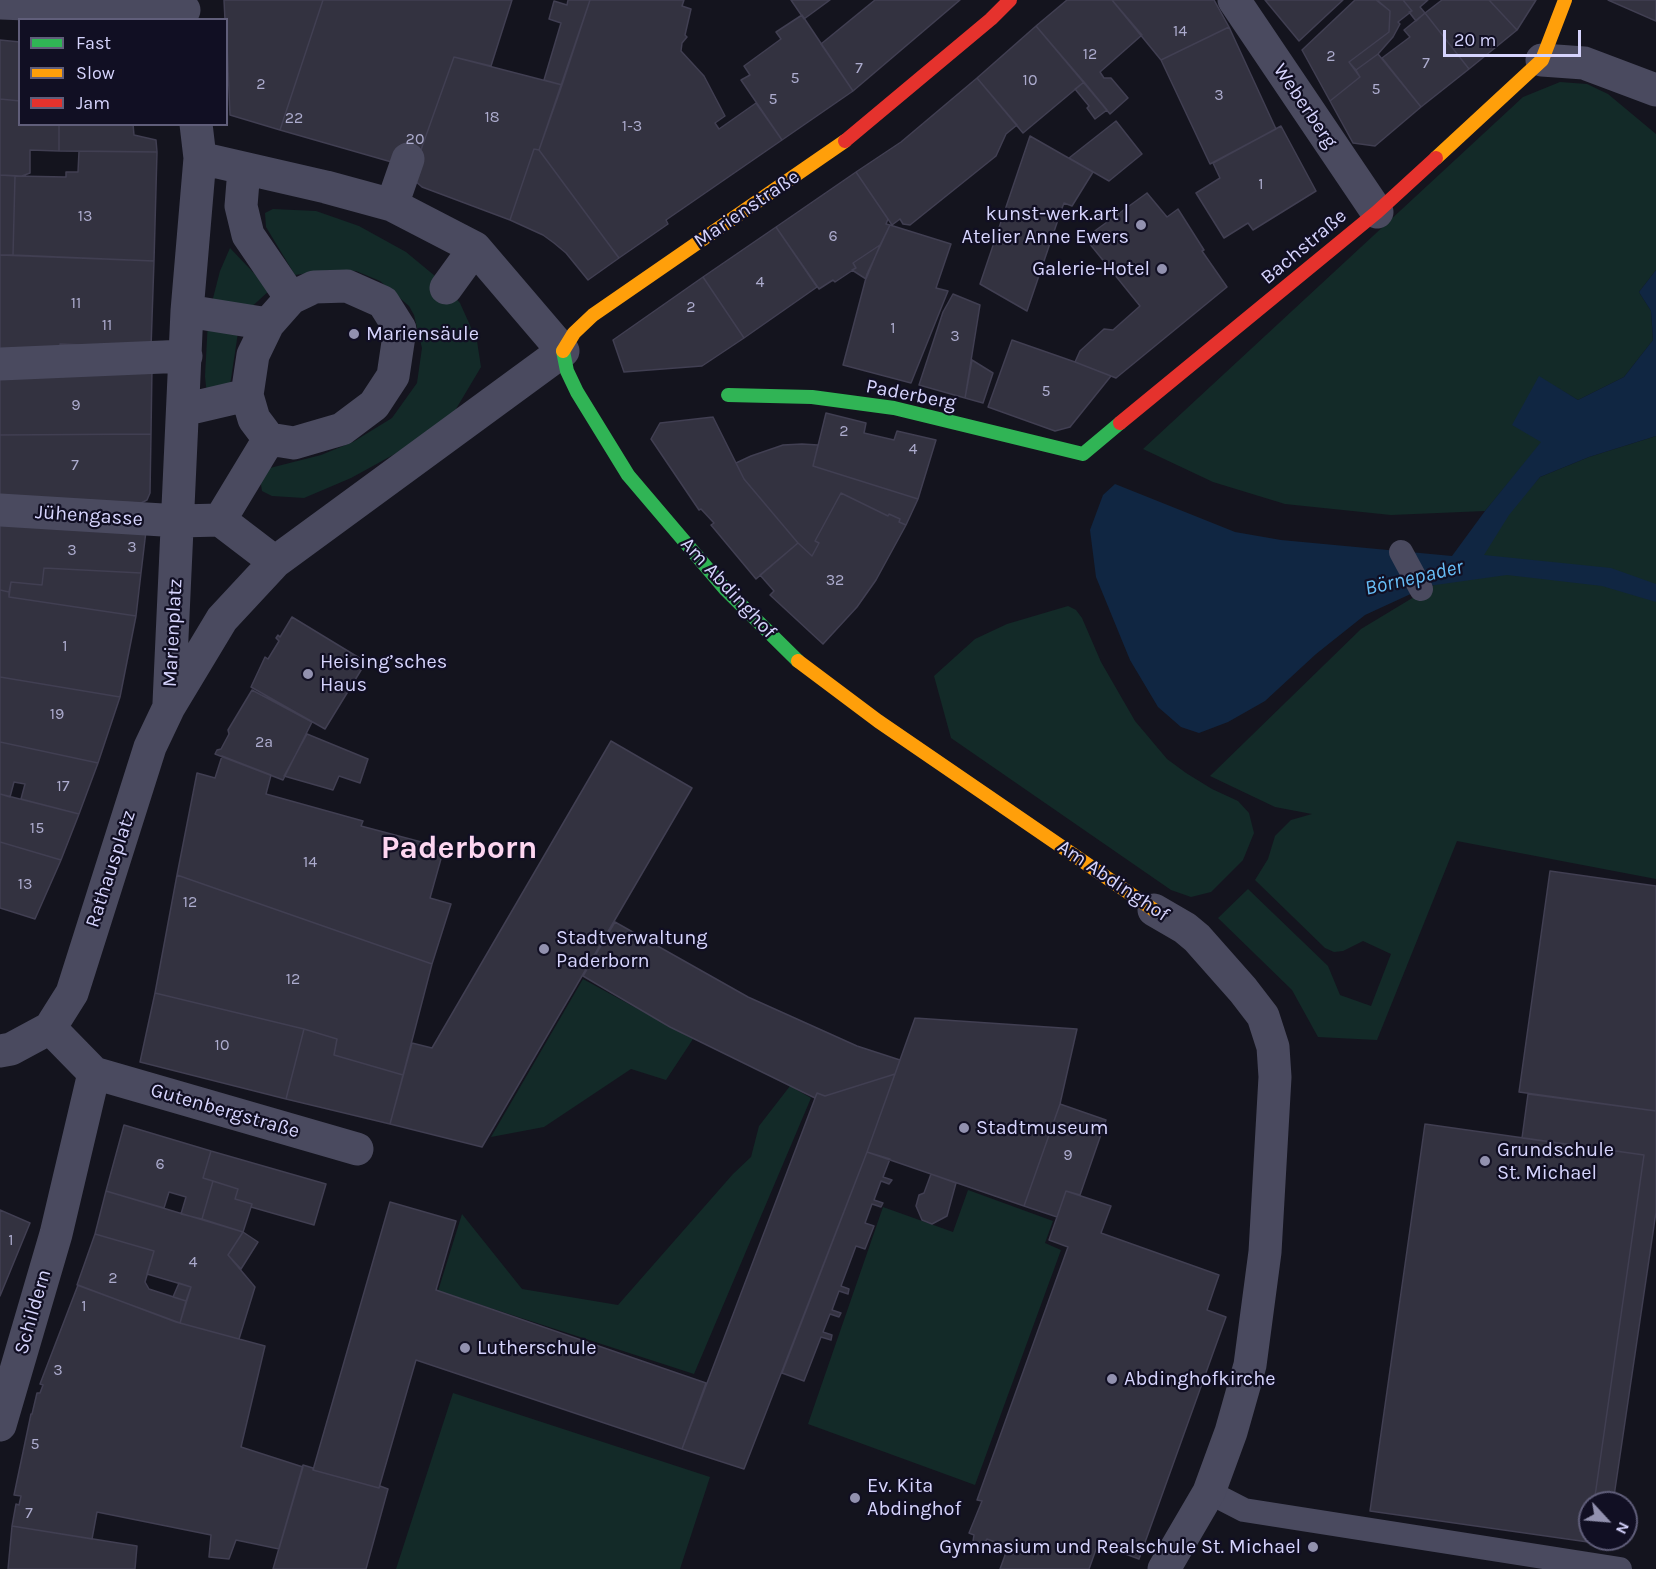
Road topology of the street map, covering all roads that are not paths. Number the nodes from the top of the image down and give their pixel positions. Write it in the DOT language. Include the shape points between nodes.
graph roads {
  1 [pos="1010,0"];
  2 [pos="1234,0"];
  3 [pos="1564,0"];
  4 [pos="0,3"];
  5 [pos="185,10"];
  6 [pos="1542,60"];
  7 [pos="1656,90"];
  8 [pos="196,126"];
  9 [pos="200,158"];
  10 [pos="408,159"];
  11 [pos="244,169"];
  12 [pos="392,205"];
  13 [pos="1377,212"];
  14 [pos="475,248"];
  15 [pos="446,288"];
  16 [pos="291,298"];
  17 [pos="187,311"];
  18 [pos="268,324"];
  19 [pos="563,351"];
  20 [pos="186,356"];
  21 [pos="0,364"];
  22 [pos="247,395"];
  23 [pos="728,396"];
  24 [pos="183,410"];
  25 [pos="269,438"];
  26 [pos="1083,454"];
  27 [pos="0,510"];
  28 [pos="220,520"];
  29 [pos="179,522"];
  30 [pos="1401,552"];
  31 [pos="275,562"];
  32 [pos="1421,589"];
  33 [pos="169,707"];
  34 [pos="1154,910"];
  35 [pos="50,1028"];
  36 [pos="0,1051"];
  37 [pos="93,1073"];
  38 [pos="357,1149"];
  39 [pos="0,1425"];
  40 [pos="1209,1492"];
  41 [pos="1164,1569"];
  42 [pos="1620,1569"];
  1 -- 19 [label="street, Marienstraße" via="858,132 593,315 574,333"];
  2 -- 13 [label="street, Weberberg"];
  3 -- 6 [label="street"];
  4 -- 5 [label="street"];
  6 -- 7 [label="street" via="1584,63"];
  6 -- 13 [label="street, Bachstraße"];
  8 -- 9 [label="street, Marienplatz"];
  9 -- 11 [label="street"];
  9 -- 17 [label="street, Marienplatz"];
  10 -- 12 [label="street"];
  11 -- 12 [label="street"];
  11 -- 16 [label="street" via="241,206 248,235"];
  12 -- 14 [label="street"];
  13 -- 26 [label="street, Bachstraße"];
  14 -- 15 [label="street"];
  14 -- 19 [label="street"];
  16 -- 18 [label="street"];
  16 -- 25 [label="street" via="314,287 347,286 383,302 407,322 393,376 374,405 342,429 294,443"];
  17 -- 18 [label="street"];
  17 -- 20 [label="street, Marienplatz"];
  18 -- 22 [label="street" via="253,355"];
  19 -- 31 [label="street, Marienplatz"];
  19 -- 34 [label="street, Am Abdinghof" via="577,392 628,475 725,589 795,659 878,722"];
  20 -- 21 [label="street"];
  20 -- 24 [label="street, Marienplatz"];
  22 -- 24 [label="street"];
  22 -- 25 [label="street" via="254,419"];
  23 -- 26 [label="street, Paderberg" via="812,397 894,408"];
  24 -- 29 [label="street, Marienplatz"];
  25 -- 28 [label="street"];
  27 -- 29 [label="street, Jühengasse"];
  28 -- 29 [label="street"];
  28 -- 31 [label="street"];
  29 -- 33 [label="street, Marienplatz"];
  30 -- 32 [label="lane"];
  31 -- 33 [label="street, Marienplatz" via="222,619"];
  33 -- 35 [label="street, Rathausplatz" via="150,747 72,993"];
  34 -- 40 [label="street, Am Abdinghof" via="1197,938 1243,990 1263,1016 1273,1047 1275,1077 1264,1252 1250,1365"];
  35 -- 36 [label="street, Rathausplatz"];
  35 -- 37 [label="street"];
  37 -- 38 [label="street, Gutenbergstraße"];
  37 -- 39 [label="street, Schildern" via="56,1234"];
  40 -- 41 [label="street, Am Abdinghof"];
  40 -- 42 [label="lane" via="1244,1510"];
}
